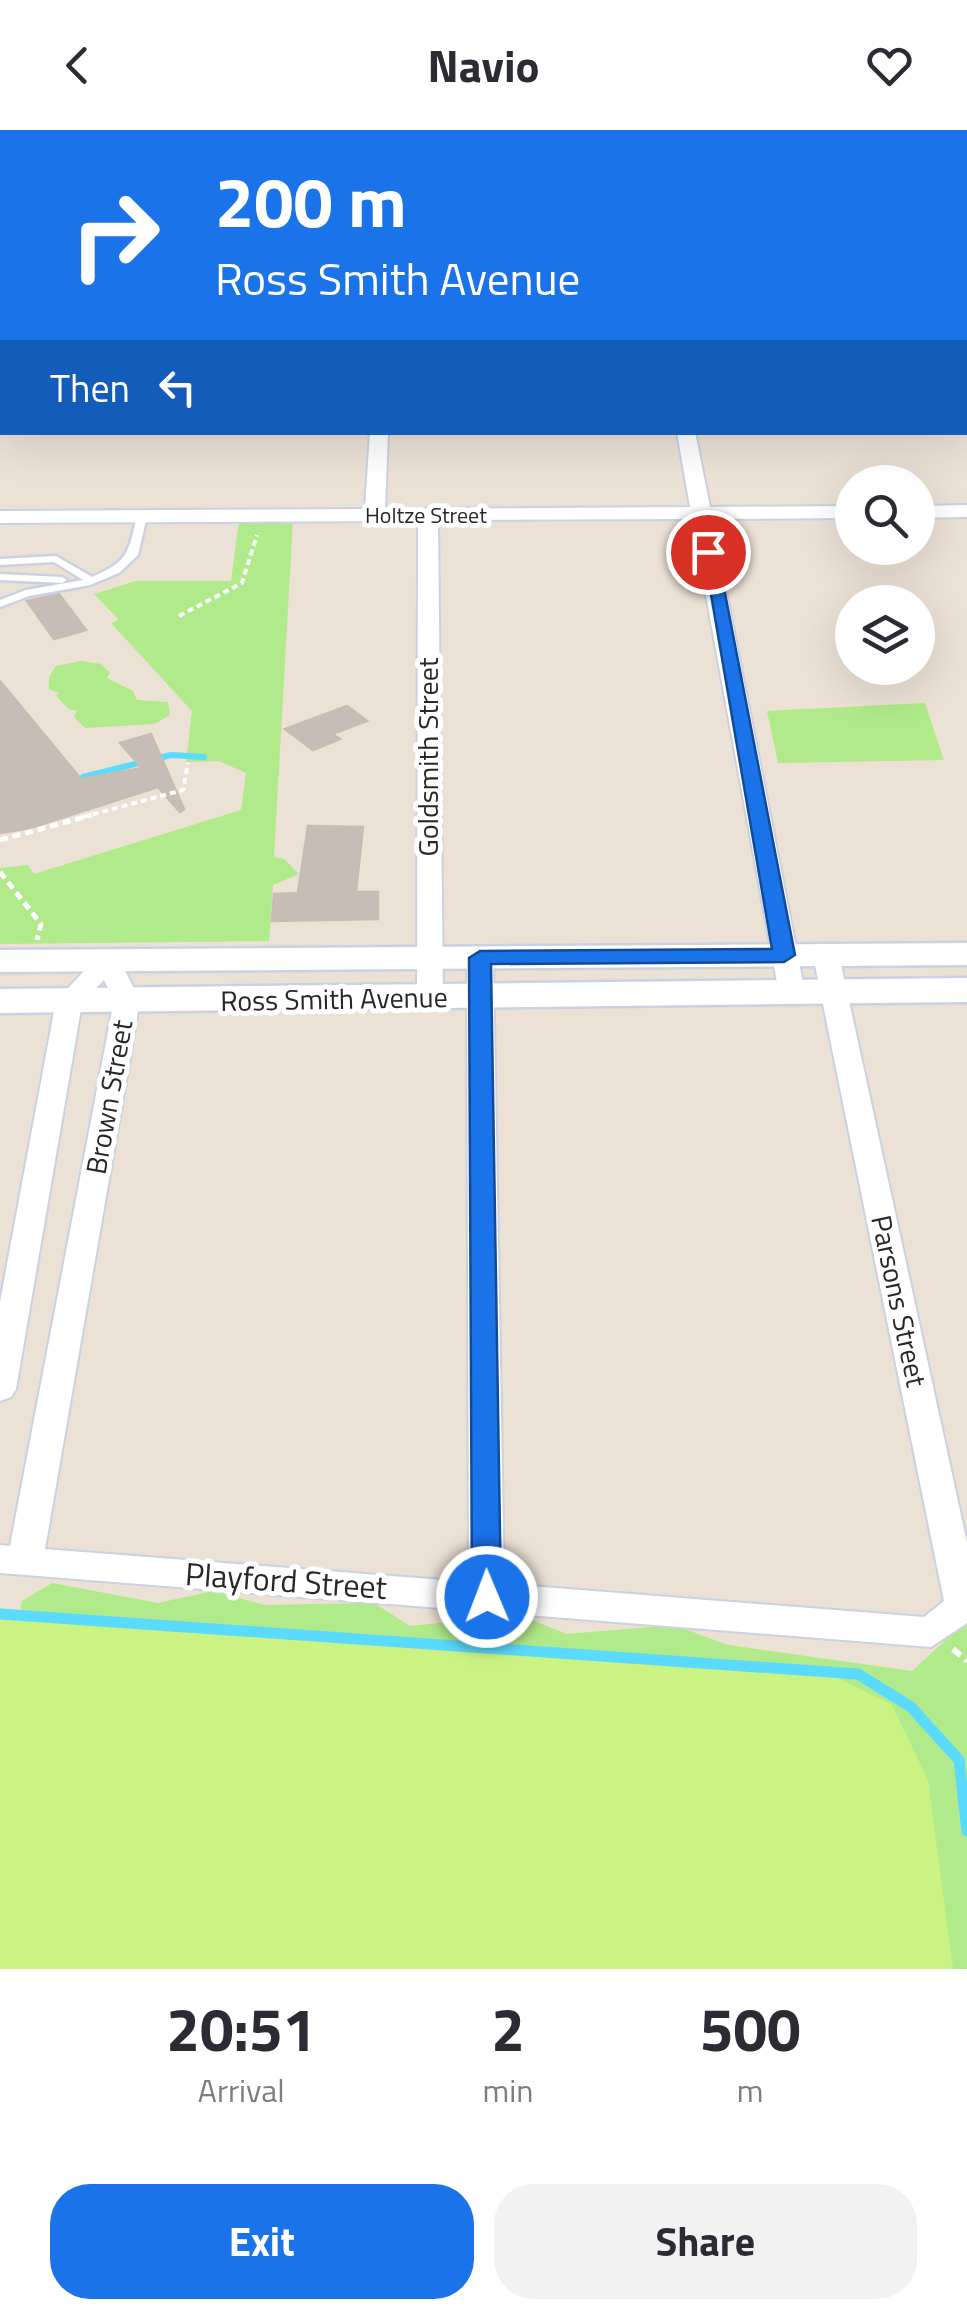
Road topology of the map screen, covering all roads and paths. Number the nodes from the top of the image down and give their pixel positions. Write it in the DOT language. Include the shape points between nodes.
graph roads {
  1 [pos="379,435"];
  2 [pos="687,435"];
  3 [pos="835,512"];
  4 [pos="935,512"];
  5 [pos="967,512"];
  6 [pos="701,513"];
  7 [pos="261,515"];
  8 [pos="374,515"];
  9 [pos="428,515"];
  10 [pos="142,516"];
  11 [pos="0,517"];
  12 [pos="39,557"];
  13 [pos="0,562"];
  14 [pos="88,578"];
  15 [pos="2,582"];
  16 [pos="24,582"];
  17 [pos="57,587"];
  18 [pos="13,598"];
  19 [pos="0,604"];
  20 [pos="179,616"];
  21 [pos="188,763"];
  22 [pos="0,840"];
  23 [pos="0,872"];
  24 [pos="35,946"];
  25 [pos="967,954"];
  26 [pos="428,958"];
  27 [pos="480,958"];
  28 [pos="108,961"];
  29 [pos="0,962"];
  30 [pos="788,974"];
  31 [pos="829,974"];
  32 [pos="967,990"];
  33 [pos="480,997"];
  34 [pos="430,998"];
  35 [pos="127,1000"];
  36 [pos="0,1001"];
  37 [pos="69,1001"];
  38 [pos="0,1389"];
  39 [pos="7,1564"];
  40 [pos="487,1597"];
  41 [pos="931,1632"];
  1 -- 8 [label="street"];
  2 -- 6 [label="street"];
  3 -- 6 [label="street, Holtze Street"];
  4 -- 5 [label="street"];
  6 -- 9 [label="street, Holtze Street"];
  6 -- 30 [label="street"];
  7 -- 8 [label="street, Holtze Street"];
  7 -- 10 [label="street, Holtze Street"];
  7 -- 20 [label="path" via="242,582"];
  8 -- 9 [label="street, Holtze Street"];
  9 -- 26 [label="street, Goldsmith Street"];
  10 -- 11 [label="street, Holtze Street"];
  10 -- 14 [label="lane" via="134,555"];
  12 -- 13 [label="lane"];
  12 -- 14 [label="lane"];
  12 -- 16 [label="lane"];
  14 -- 16 [label="lane"];
  14 -- 17 [label="lane"];
  15 -- 16 [label="lane"];
  15 -- 18 [label="lane"];
  16 -- 17 [label="lane"];
  16 -- 18 [label="lane"];
  17 -- 18 [label="lane"];
  18 -- 19 [label="lane"];
  21 -- 22 [label="path" via="182,790"];
  23 -- 24 [label="path" via="41,924"];
  25 -- 31 [label="street, Ross Smith Avenue"];
  26 -- 27 [label="street, Ross Smith Avenue"];
  26 -- 28 [label="street, Ross Smith Avenue"];
  26 -- 34 [label="street, Goldsmith Street"];
  27 -- 30 [label="street, Ross Smith Avenue"];
  27 -- 33 [label="street"];
  28 -- 29 [label="street, Ross Smith Avenue"];
  28 -- 35 [label="street, Brown Street"];
  28 -- 37 [label="street, Brown Street"];
  30 -- 31 [label="street, Ross Smith Avenue"];
  30 -- 33 [label="street, Ross Smith Avenue"];
  31 -- 32 [label="street, Ross Smith Avenue"];
  31 -- 41 [label="street, Parsons Street" via="963,1606"];
  33 -- 34 [label="street, Ross Smith Avenue"];
  33 -- 40 [label="street"];
  34 -- 35 [label="street, Ross Smith Avenue"];
  35 -- 37 [label="street, Ross Smith Avenue"];
  35 -- 39 [label="street, Brown Street"];
  36 -- 37 [label="street, Ross Smith Avenue"];
  37 -- 38 [label="street, Brown Street"];
  39 -- 40 [label="street, Playford Street"];
  40 -- 41 [label="street, Playford Street"];
}
